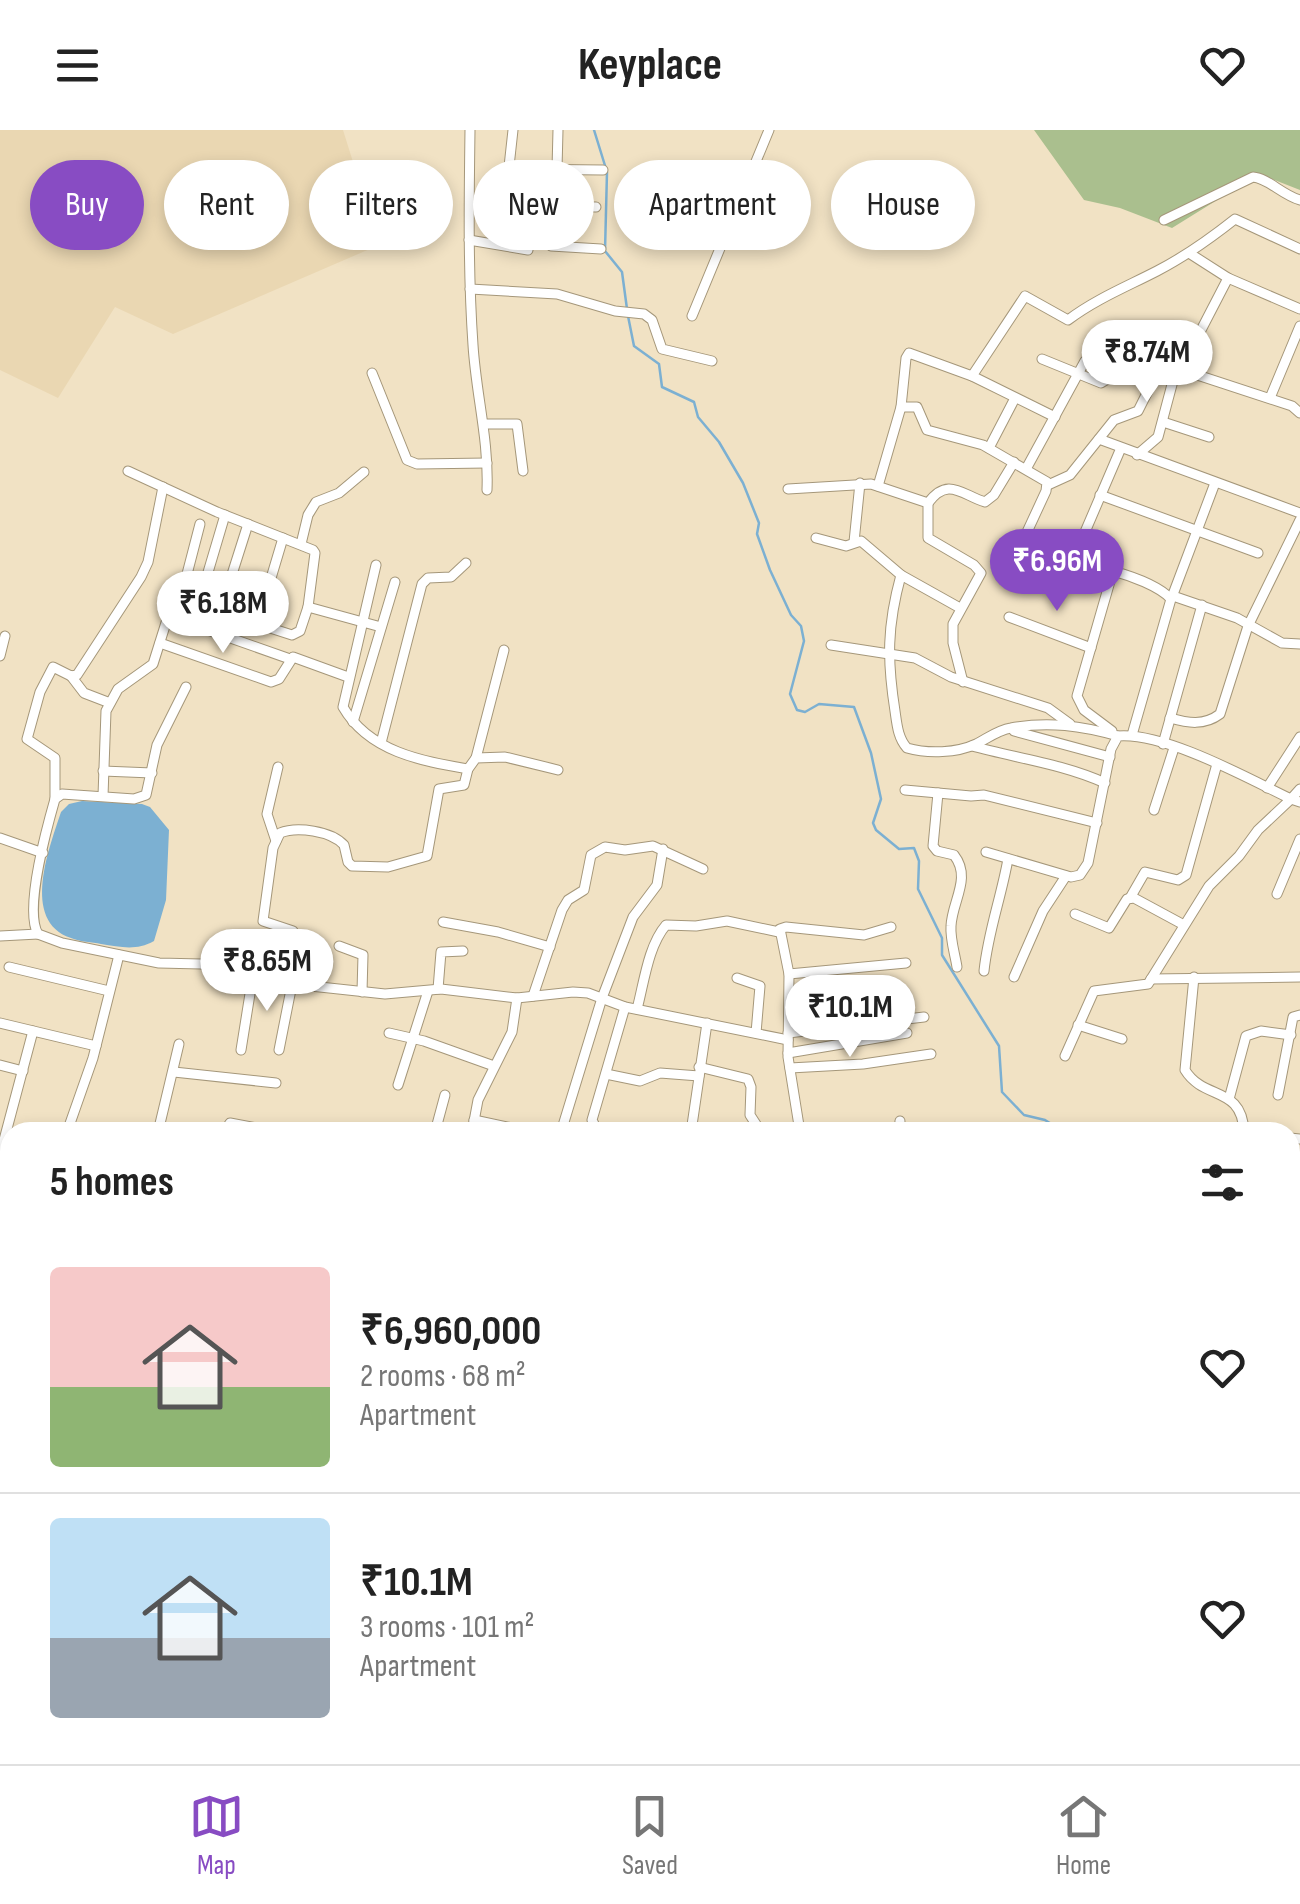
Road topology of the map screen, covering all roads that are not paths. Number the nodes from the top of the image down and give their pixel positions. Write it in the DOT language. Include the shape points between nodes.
graph roads {
  1 [pos="470,130"];
  2 [pos="514,130"];
  3 [pos="558,130"];
  4 [pos="768,130"];
  5 [pos="510,160"];
  6 [pos="556,160"];
  7 [pos="594,170"];
  8 [pos="602,170"];
  9 [pos="1300,200"];
  10 [pos="1164,220"];
  11 [pos="469,240"];
  12 [pos="473,241"];
  13 [pos="594,249"];
  14 [pos="601,249"];
  15 [pos="1300,249"];
  16 [pos="1189,252"];
  17 [pos="1228,278"];
  18 [pos="470,289"];
  19 [pos="1300,308"];
  20 [pos="692,316"];
  21 [pos="1300,326"];
  22 [pos="1125,342"];
  23 [pos="1042,358"];
  24 [pos="712,361"];
  25 [pos="1162,362"];
  26 [pos="1176,368"];
  27 [pos="372,373"];
  28 [pos="972,376"];
  29 [pos="1078,376"];
  30 [pos="1016,398"];
  31 [pos="1270,398"];
  32 [pos="901,407"];
  33 [pos="1300,412"];
  34 [pos="1055,417"];
  35 [pos="1163,422"];
  36 [pos="484,424"];
  37 [pos="1209,436"];
  38 [pos="1099,439"];
  39 [pos="989,448"];
  40 [pos="1121,448"];
  41 [pos="1137,455"];
  42 [pos="1014,462"];
  43 [pos="487,463"];
  44 [pos="1026,469"];
  45 [pos="128,471"];
  46 [pos="523,471"];
  47 [pos="364,472"];
  48 [pos="1215,482"];
  49 [pos="860,483"];
  50 [pos="878,486"];
  51 [pos="1048,486"];
  52 [pos="163,487"];
  53 [pos="788,489"];
  54 [pos="487,490"];
  55 [pos="1100,495"];
  56 [pos="928,503"];
  57 [pos="226,515"];
  58 [pos="1300,516"];
  59 [pos="200,524"];
  60 [pos="248,524"];
  61 [pos="1198,529"];
  62 [pos="284,538"];
  63 [pos="816,538"];
  64 [pos="854,542"];
  65 [pos="301,544"];
  66 [pos="1258,553"];
  67 [pos="466,563"];
  68 [pos="376,566"];
  69 [pos="1070,567"];
  70 [pos="1112,572"];
  71 [pos="900,575"];
  72 [pos="395,582"];
  73 [pos="1172,598"];
  74 [pos="180,601"];
  75 [pos="1202,605"];
  76 [pos="198,606"];
  77 [pos="308,608"];
  78 [pos="960,608"];
  79 [pos="220,612"];
  80 [pos="168,616"];
  81 [pos="1009,616"];
  82 [pos="361,620"];
  83 [pos="256,624"];
  84 [pos="1248,626"];
  85 [pos="381,627"];
  86 [pos="6,636"];
  87 [pos="160,643"];
  88 [pos="1300,644"];
  89 [pos="831,645"];
  90 [pos="1090,648"];
  91 [pos="504,650"];
  92 [pos="887,652"];
  93 [pos="0,656"];
  94 [pos="290,659"];
  95 [pos="71,676"];
  96 [pos="348,677"];
  97 [pos="964,682"];
  98 [pos="186,686"];
  99 [pos="110,704"];
  100 [pos="1170,718"];
  101 [pos="354,722"];
  102 [pos="1070,724"];
  103 [pos="1007,728"];
  104 [pos="1132,735"];
  105 [pos="1118,736"];
  106 [pos="1300,737"];
  107 [pos="381,743"];
  108 [pos="1162,744"];
  109 [pos="972,746"];
  110 [pos="1174,748"];
  111 [pos="1110,756"];
  112 [pos="476,758"];
  113 [pos="1218,764"];
  114 [pos="278,767"];
  115 [pos="103,770"];
  116 [pos="558,770"];
  117 [pos="152,773"];
  118 [pos="467,774"];
  119 [pos="1105,782"];
  120 [pos="1267,788"];
  121 [pos="1300,788"];
  122 [pos="905,790"];
  123 [pos="938,793"];
  124 [pos="103,796"];
  125 [pos="54,799"];
  126 [pos="1296,801"];
  127 [pos="1154,810"];
  128 [pos="1097,824"];
  129 [pos="0,838"];
  130 [pos="1300,838"];
  131 [pos="276,841"];
  132 [pos="662,849"];
  133 [pos="986,852"];
  134 [pos="42,853"];
  135 [pos="1008,859"];
  136 [pos="704,869"];
  137 [pos="1066,876"];
  138 [pos="1277,894"];
  139 [pos="1130,898"];
  140 [pos="1075,914"];
  141 [pos="444,922"];
  142 [pos="1184,926"];
  143 [pos="891,928"];
  144 [pos="780,932"];
  145 [pos="38,934"];
  146 [pos="0,936"];
  147 [pos="338,946"];
  148 [pos="550,948"];
  149 [pos="463,951"];
  150 [pos="118,955"];
  151 [pos="906,962"];
  152 [pos="1300,964"];
  153 [pos="9,967"];
  154 [pos="957,967"];
  155 [pos="984,970"];
  156 [pos="789,974"];
  157 [pos="253,975"];
  158 [pos="1014,977"];
  159 [pos="1298,977"];
  160 [pos="737,978"];
  161 [pos="1194,978"];
  162 [pos="1152,979"];
  163 [pos="292,984"];
  164 [pos="433,990"];
  165 [pos="109,991"];
  166 [pos="362,992"];
  167 [pos="533,996"];
  168 [pos="517,998"];
  169 [pos="602,998"];
  170 [pos="625,1007"];
  171 [pos="637,1010"];
  172 [pos="1300,1015"];
  173 [pos="924,1017"];
  174 [pos="0,1023"];
  175 [pos="707,1023"];
  176 [pos="1078,1025"];
  177 [pos="33,1031"];
  178 [pos="389,1033"];
  179 [pos="756,1033"];
  180 [pos="907,1033"];
  181 [pos="1290,1035"];
  182 [pos="788,1036"];
  183 [pos="412,1038"];
  184 [pos="1122,1038"];
  185 [pos="178,1044"];
  186 [pos="96,1046"];
  187 [pos="241,1050"];
  188 [pos="279,1050"];
  189 [pos="788,1053"];
  190 [pos="930,1054"];
  191 [pos="1064,1056"];
  192 [pos="0,1065"];
  193 [pos="494,1066"];
  194 [pos="790,1068"];
  195 [pos="23,1071"];
  196 [pos="174,1072"];
  197 [pos="699,1072"];
  198 [pos="606,1074"];
  199 [pos="276,1083"];
  200 [pos="398,1085"];
  201 [pos="445,1095"];
  202 [pos="1278,1096"];
  203 [pos="1229,1099"];
  204 [pos="474,1120"];
  205 [pos="6,1122"];
  206 [pos="70,1122"];
  207 [pos="161,1122"];
  208 [pos="438,1122"];
  209 [pos="484,1122"];
  210 [pos="564,1122"];
  211 [pos="594,1122"];
  212 [pos="692,1122"];
  213 [pos="754,1122"];
  214 [pos="798,1122"];
  215 [pos="1242,1122"];
  1 -- 11 [label="street"];
  2 -- 5 [label="street"];
  3 -- 6 [label="street"];
  4 -- 20 [label="street"];
  7 -- 8 [label="street"];
  9 -- 10 [label="street" via="1253,177"];
  11 -- 12 [label="street"];
  11 -- 18 [label="street"];
  13 -- 14 [label="street"];
  15 -- 16 [label="street" via="1236,219"];
  16 -- 17 [label="street"];
  16 -- 28 [label="street" via="1066,320 1025,296"];
  17 -- 19 [label="street"];
  17 -- 26 [label="street" via="1201,331 1182,347"];
  18 -- 24 [label="street" via="557,294 650,317 662,349"];
  18 -- 36 [label="street"];
  21 -- 31 [label="street"];
  22 -- 29 [label="street" via="1087,359"];
  23 -- 29 [label="street"];
  25 -- 26 [label="street"];
  25 -- 29 [label="street" via="1131,349 1104,383"];
  25 -- 38 [label="street" via="1138,411 1114,420"];
  26 -- 31 [label="street"];
  26 -- 35 [label="street"];
  27 -- 43 [label="street" via="407,460"];
  28 -- 30 [label="street"];
  28 -- 32 [label="street" via="910,353"];
  29 -- 34 [label="street"];
  30 -- 34 [label="street"];
  30 -- 39 [label="street"];
  31 -- 33 [label="street"];
  32 -- 39 [label="street" via="917,408 927,430"];
  32 -- 50 [label="street"];
  34 -- 44 [label="street"];
  35 -- 37 [label="street"];
  35 -- 41 [label="street" via="1158,438"];
  36 -- 43 [label="street"];
  36 -- 46 [label="street" via="516,424"];
  38 -- 40 [label="street"];
  38 -- 51 [label="street" via="1070,475"];
  39 -- 42 [label="street"];
  40 -- 41 [label="street"];
  40 -- 55 [label="street"];
  41 -- 48 [label="street"];
  42 -- 44 [label="street"];
  42 -- 56 [label="street" via="985,502 948,489"];
  43 -- 54 [label="street"];
  44 -- 51 [label="street"];
  45 -- 52 [label="street"];
  47 -- 65 [label="street" via="316,502"];
  48 -- 58 [label="street"];
  48 -- 61 [label="street"];
  49 -- 50 [label="street"];
  49 -- 53 [label="street"];
  49 -- 64 [label="street"];
  50 -- 56 [label="street"];
  51 -- 69 [label="street" via="1022,549"];
  52 -- 57 [label="street"];
  52 -- 95 [label="street" via="145,570"];
  55 -- 61 [label="street"];
  55 -- 69 [label="street"];
  56 -- 78 [label="street" via="928,538 980,574"];
  57 -- 60 [label="street"];
  57 -- 76 [label="street"];
  58 -- 84 [label="street"];
  59 -- 74 [label="street"];
  60 -- 62 [label="street"];
  60 -- 79 [label="street"];
  61 -- 66 [label="street"];
  61 -- 73 [label="street"];
  62 -- 65 [label="street"];
  62 -- 83 [label="street"];
  63 -- 64 [label="street"];
  64 -- 71 [label="street" via="867,545"];
  65 -- 77 [label="street" via="315,553"];
  67 -- 107 [label="street" via="452,577 422,584"];
  68 -- 82 [label="street"];
  69 -- 70 [label="street"];
  70 -- 73 [label="street"];
  70 -- 90 [label="street"];
  71 -- 78 [label="street"];
  71 -- 92 [label="street"];
  72 -- 85 [label="street"];
  73 -- 75 [label="street"];
  73 -- 104 [label="street"];
  74 -- 76 [label="street"];
  74 -- 80 [label="street"];
  75 -- 84 [label="street"];
  75 -- 100 [label="street"];
  76 -- 79 [label="street"];
  77 -- 82 [label="street"];
  77 -- 83 [label="street" via="297,634"];
  78 -- 97 [label="street" via="952,634"];
  79 -- 83 [label="street"];
  80 -- 87 [label="street"];
  80 -- 94 [label="street"];
  81 -- 90 [label="street"];
  82 -- 85 [label="street"];
  82 -- 96 [label="street"];
  84 -- 88 [label="street"];
  84 -- 100 [label="street" via="1220,714 1195,723"];
  85 -- 101 [label="street"];
  86 -- 93 [label="street"];
  87 -- 94 [label="street" via="272,682"];
  87 -- 99 [label="street" via="153,664 124,683"];
  89 -- 92 [label="street"];
  90 -- 105 [label="street" via="1079,704"];
  91 -- 112 [label="street"];
  92 -- 97 [label="street"];
  92 -- 109 [label="street" via="904,746"];
  94 -- 96 [label="street"];
  95 -- 99 [label="street" via="84,693"];
  95 -- 125 [label="street" via="50,669 28,731 29,743 54,758"];
  96 -- 101 [label="street" via="342,703"];
  97 -- 102 [label="street" via="1048,708"];
  98 -- 117 [label="street"];
  99 -- 115 [label="street"];
  100 -- 108 [label="street"];
  101 -- 107 [label="street"];
  102 -- 103 [label="street"];
  102 -- 105 [label="street"];
  103 -- 109 [label="street"];
  103 -- 111 [label="street"];
  104 -- 105 [label="street"];
  104 -- 108 [label="street"];
  105 -- 111 [label="street"];
  106 -- 120 [label="street"];
  107 -- 118 [label="street"];
  108 -- 110 [label="street"];
  109 -- 119 [label="street"];
  110 -- 113 [label="street"];
  110 -- 127 [label="street"];
  111 -- 119 [label="street"];
  112 -- 116 [label="street" via="505,757"];
  112 -- 118 [label="street"];
  113 -- 120 [label="street"];
  113 -- 139 [label="street" via="1186,875 1178,880 1146,872"];
  114 -- 131 [label="street" via="266,814"];
  115 -- 117 [label="street"];
  115 -- 124 [label="street"];
  117 -- 124 [label="street" via="146,795"];
  118 -- 131 [label="street" via="459,787 439,789 429,851 422,858 362,868 348,862 344,845 331,836 290,830"];
  119 -- 128 [label="street"];
  120 -- 126 [label="street"];
  121 -- 126 [label="street"];
  122 -- 123 [label="street"];
  123 -- 128 [label="street" via="995,796"];
  123 -- 154 [label="street" via="933,846 960,864 962,888 951,924"];
  124 -- 125 [label="street"];
  125 -- 134 [label="street"];
  126 -- 142 [label="street" via="1214,878"];
  128 -- 137 [label="street" via="1083,871"];
  129 -- 134 [label="street"];
  130 -- 138 [label="street"];
  131 -- 163 [label="street" via="264,921 297,936"];
  132 -- 136 [label="street"];
  132 -- 148 [label="street" via="594,852 586,886 562,910"];
  132 -- 169 [label="street" via="657,886 633,917"];
  133 -- 135 [label="street"];
  134 -- 145 [label="street" via="33,918"];
  135 -- 137 [label="street"];
  135 -- 155 [label="street"];
  137 -- 158 [label="street"];
  139 -- 140 [label="street" via="1109,928"];
  139 -- 142 [label="street"];
  141 -- 148 [label="street"];
  142 -- 162 [label="street"];
  143 -- 144 [label="street" via="871,935 786,927"];
  144 -- 156 [label="street"];
  144 -- 171 [label="street" via="727,921 666,925"];
  145 -- 146 [label="street"];
  145 -- 150 [label="street"];
  147 -- 166 [label="street" via="363,955"];
  148 -- 167 [label="street"];
  149 -- 164 [label="street" via="441,952"];
  150 -- 157 [label="street"];
  150 -- 165 [label="street"];
  151 -- 156 [label="street"];
  152 -- 159 [label="street"];
  153 -- 165 [label="street"];
  156 -- 182 [label="street"];
  157 -- 163 [label="street"];
  157 -- 187 [label="street"];
  159 -- 161 [label="street"];
  160 -- 179 [label="street" via="760,986"];
  161 -- 162 [label="street"];
  161 -- 203 [label="street" via="1185,1070"];
  162 -- 176 [label="street" via="1094,991"];
  163 -- 166 [label="street"];
  163 -- 188 [label="street"];
  164 -- 166 [label="street"];
  164 -- 168 [label="street"];
  164 -- 183 [label="street"];
  165 -- 186 [label="street"];
  167 -- 168 [label="street"];
  167 -- 169 [label="street" via="573,992"];
  168 -- 193 [label="street" via="512,1032"];
  169 -- 170 [label="street"];
  169 -- 210 [label="street"];
  170 -- 171 [label="street"];
  170 -- 198 [label="street"];
  171 -- 175 [label="street"];
  172 -- 181 [label="street" via="1293,1016"];
  173 -- 182 [label="street"];
  174 -- 177 [label="street"];
  175 -- 179 [label="street"];
  175 -- 197 [label="street"];
  176 -- 184 [label="street"];
  176 -- 191 [label="street"];
  177 -- 186 [label="street"];
  177 -- 195 [label="street"];
  178 -- 183 [label="street"];
  179 -- 182 [label="street"];
  180 -- 189 [label="street"];
  181 -- 202 [label="street"];
  181 -- 203 [label="street" via="1246,1036"];
  182 -- 189 [label="street"];
  183 -- 193 [label="street"];
  183 -- 200 [label="street"];
  185 -- 196 [label="street"];
  186 -- 206 [label="street"];
  189 -- 194 [label="street"];
  190 -- 194 [label="street"];
  192 -- 195 [label="street"];
  193 -- 204 [label="street"];
  194 -- 214 [label="street"];
  195 -- 205 [label="street"];
  196 -- 199 [label="street"];
  196 -- 207 [label="street"];
  197 -- 198 [label="street" via="640,1080"];
  197 -- 212 [label="street"];
  197 -- 213 [label="street" via="748,1079"];
  198 -- 211 [label="street"];
  201 -- 208 [label="street"];
  203 -- 215 [label="street"];
  204 -- 209 [label="street"];
}
